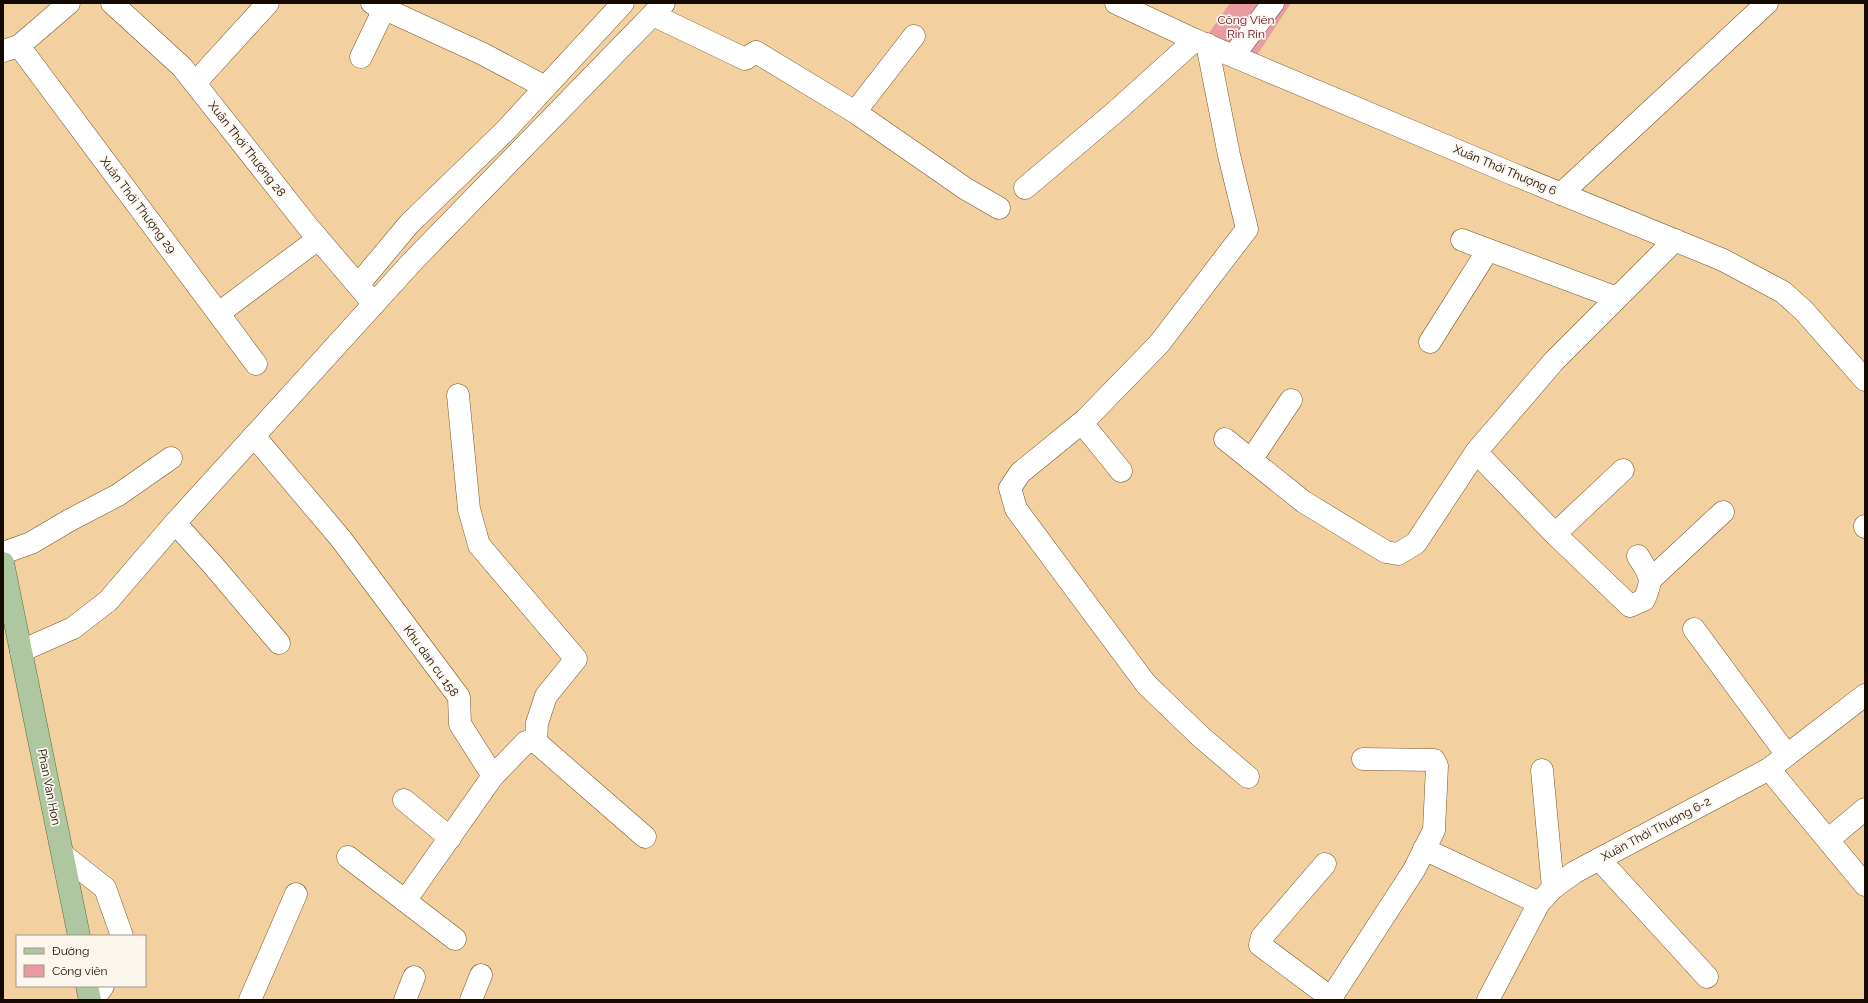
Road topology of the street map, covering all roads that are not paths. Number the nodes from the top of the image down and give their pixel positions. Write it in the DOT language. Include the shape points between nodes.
graph roads {
  1 [pos="69,3"];
  2 [pos="112,3"];
  3 [pos="268,3"];
  4 [pos="623,3"];
  5 [pos="1116,3"];
  6 [pos="1273,3"];
  7 [pos="1767,3"];
  8 [pos="378,6"];
  9 [pos="658,9"];
  10 [pos="608,19"];
  11 [pos="914,36"];
  12 [pos="631,38"];
  13 [pos="1201,42"];
  14 [pos="11,49"];
  15 [pos="1234,55"];
  16 [pos="361,57"];
  17 [pos="195,84"];
  18 [pos="546,87"];
  19 [pos="855,112"];
  20 [pos="1025,188"];
  21 [pos="1561,194"];
  22 [pos="998,208"];
  23 [pos="318,239"];
  24 [pos="1462,240"];
  25 [pos="1675,240"];
  26 [pos="1488,250"];
  27 [pos="358,285"];
  28 [pos="1617,298"];
  29 [pos="374,304"];
  30 [pos="219,313"];
  31 [pos="1430,342"];
  32 [pos="256,364"];
  33 [pos="1865,380"];
  34 [pos="458,395"];
  35 [pos="1290,400"];
  36 [pos="1082,423"];
  37 [pos="254,436"];
  38 [pos="1225,439"];
  39 [pos="1476,452"];
  40 [pos="171,458"];
  41 [pos="1251,460"];
  42 [pos="1623,470"];
  43 [pos="1121,471"];
  44 [pos="1723,512"];
  45 [pos="175,523"];
  46 [pos="1555,534"];
  47 [pos="3,553"];
  48 [pos="1638,556"];
  49 [pos="3,563"];
  50 [pos="1650,580"];
  51 [pos="9,602"];
  52 [pos="1694,628"];
  53 [pos="279,643"];
  54 [pos="20,645"];
  55 [pos="1865,695"];
  56 [pos="536,742"];
  57 [pos="1787,755"];
  58 [pos="1363,759"];
  59 [pos="1769,769"];
  60 [pos="1542,770"];
  61 [pos="493,776"];
  62 [pos="1248,777"];
  63 [pos="404,800"];
  64 [pos="1865,809"];
  65 [pos="645,837"];
  66 [pos="450,838"];
  67 [pos="1828,840"];
  68 [pos="1424,849"];
  69 [pos="63,855"];
  70 [pos="348,856"];
  71 [pos="1600,859"];
  72 [pos="1325,864"];
  73 [pos="1865,885"];
  74 [pos="296,894"];
  75 [pos="1546,896"];
  76 [pos="405,901"];
  77 [pos="79,935"];
  78 [pos="122,935"];
  79 [pos="455,939"];
  80 [pos="481,975"];
  81 [pos="414,977"];
  82 [pos="1707,977"];
  83 [pos="88,987"];
  84 [pos="102,987"];
  85 [pos="1332,999"];
  86 [pos="90,1000"];
  87 [pos="93,1000"];
  88 [pos="250,1000"];
  89 [pos="406,1000"];
  90 [pos="471,1000"];
  91 [pos="1488,1000"];
  1 -- 14 [label="street"];
  2 -- 17 [label="street, Xuân Thới Thượng 28" via="182,67"];
  3 -- 17 [label="street"];
  4 -- 10 [label="street"];
  5 -- 13 [label="street, Xuân Thới Thượng 6"];
  6 -- 15 [label="street"];
  7 -- 21 [label="street"];
  8 -- 16 [label="street"];
  8 -- 18 [label="street" via="483,54"];
  9 -- 12 [label="street"];
  9 -- 19 [label="street" via="745,59 756,52"];
  10 -- 12 [label="street"];
  10 -- 18 [label="street"];
  11 -- 19 [label="street"];
  12 -- 29 [label="street"];
  13 -- 15 [label="street, Xuân Thới Thượng 6"];
  13 -- 20 [label="street"];
  13 -- 36 [label="street" via="1247,229 1159,344"];
  14 -- 30 [label="street, Xuân Thới Thượng 29"];
  15 -- 21 [label="street, Xuân Thới Thượng 6"];
  17 -- 23 [label="street, Xuân Thới Thượng 28"];
  18 -- 27 [label="street" via="505,131 409,224"];
  19 -- 22 [label="street" via="966,189"];
  21 -- 25 [label="street, Xuân Thới Thượng 6"];
  23 -- 27 [label="street, Xuân Thới Thượng 28"];
  23 -- 30 [label="street"];
  24 -- 26 [label="street"];
  25 -- 28 [label="street"];
  25 -- 33 [label="street, Xuân Thới Thượng 6" via="1724,260 1783,292 1804,311"];
  26 -- 28 [label="street"];
  26 -- 31 [label="street"];
  27 -- 29 [label="street, Xuân Thới Thượng 28"];
  28 -- 39 [label="street" via="1554,361"];
  29 -- 37 [label="street"];
  30 -- 32 [label="street, Xuân Thới Thượng 29"];
  34 -- 56 [label="street" via="469,509 479,544 576,659 546,696 537,723"];
  35 -- 41 [label="street"];
  36 -- 43 [label="street"];
  36 -- 62 [label="street" via="1020,473 1010,488 1016,510 1146,684 1201,737"];
  37 -- 45 [label="street"];
  37 -- 61 [label="street, Khu dan cu 158" via="341,539 459,698 460,724"];
  38 -- 41 [label="street"];
  39 -- 41 [label="street" via="1416,543 1398,554 1386,552 1304,502"];
  39 -- 46 [label="street"];
  40 -- 47 [label="street" via="118,495 31,543"];
  42 -- 46 [label="street"];
  44 -- 50 [label="street"];
  45 -- 53 [label="street"];
  45 -- 54 [label="street" via="108,601 73,628"];
  46 -- 50 [label="street" via="1630,606 1644,600 1651,585"];
  48 -- 50 [label="street" via="1650,575"];
  49 -- 51 [label="main road"];
  51 -- 54 [label="main road, Phan Van Hon"];
  52 -- 57 [label="street"];
  54 -- 69 [label="main road, Phan Van Hon"];
  55 -- 57 [label="street, Xuân Thới Thượng 6-2"];
  56 -- 61 [label="street" via="526,742"];
  56 -- 65 [label="street"];
  57 -- 59 [label="street, Xuân Thới Thượng 6-2"];
  58 -- 68 [label="street" via="1434,760 1437,766 1434,830"];
  59 -- 67 [label="street"];
  59 -- 71 [label="street, Xuân Thới Thượng 6-2"];
  60 -- 75 [label="street"];
  61 -- 66 [label="street"];
  63 -- 66 [label="street"];
  64 -- 67 [label="street"];
  66 -- 76 [label="street"];
  67 -- 73 [label="street"];
  68 -- 75 [label="street"];
  68 -- 85 [label="street" via="1414,870"];
  69 -- 77 [label="main road, Phan Van Hon"];
  69 -- 78 [label="street" via="105,888"];
  70 -- 76 [label="street"];
  71 -- 75 [label="street, Xuân Thới Thượng 6-2" via="1575,872"];
  71 -- 82 [label="street"];
  72 -- 85 [label="street" via="1262,937 1260,945"];
  74 -- 88 [label="street"];
  75 -- 91 [label="street, Xuân Thới Thượng 6-2"];
  76 -- 79 [label="street"];
  80 -- 90 [label="street"];
  81 -- 89 [label="street"];
  83 -- 86 [label="main road"];
  84 -- 87 [label="street"];
}
